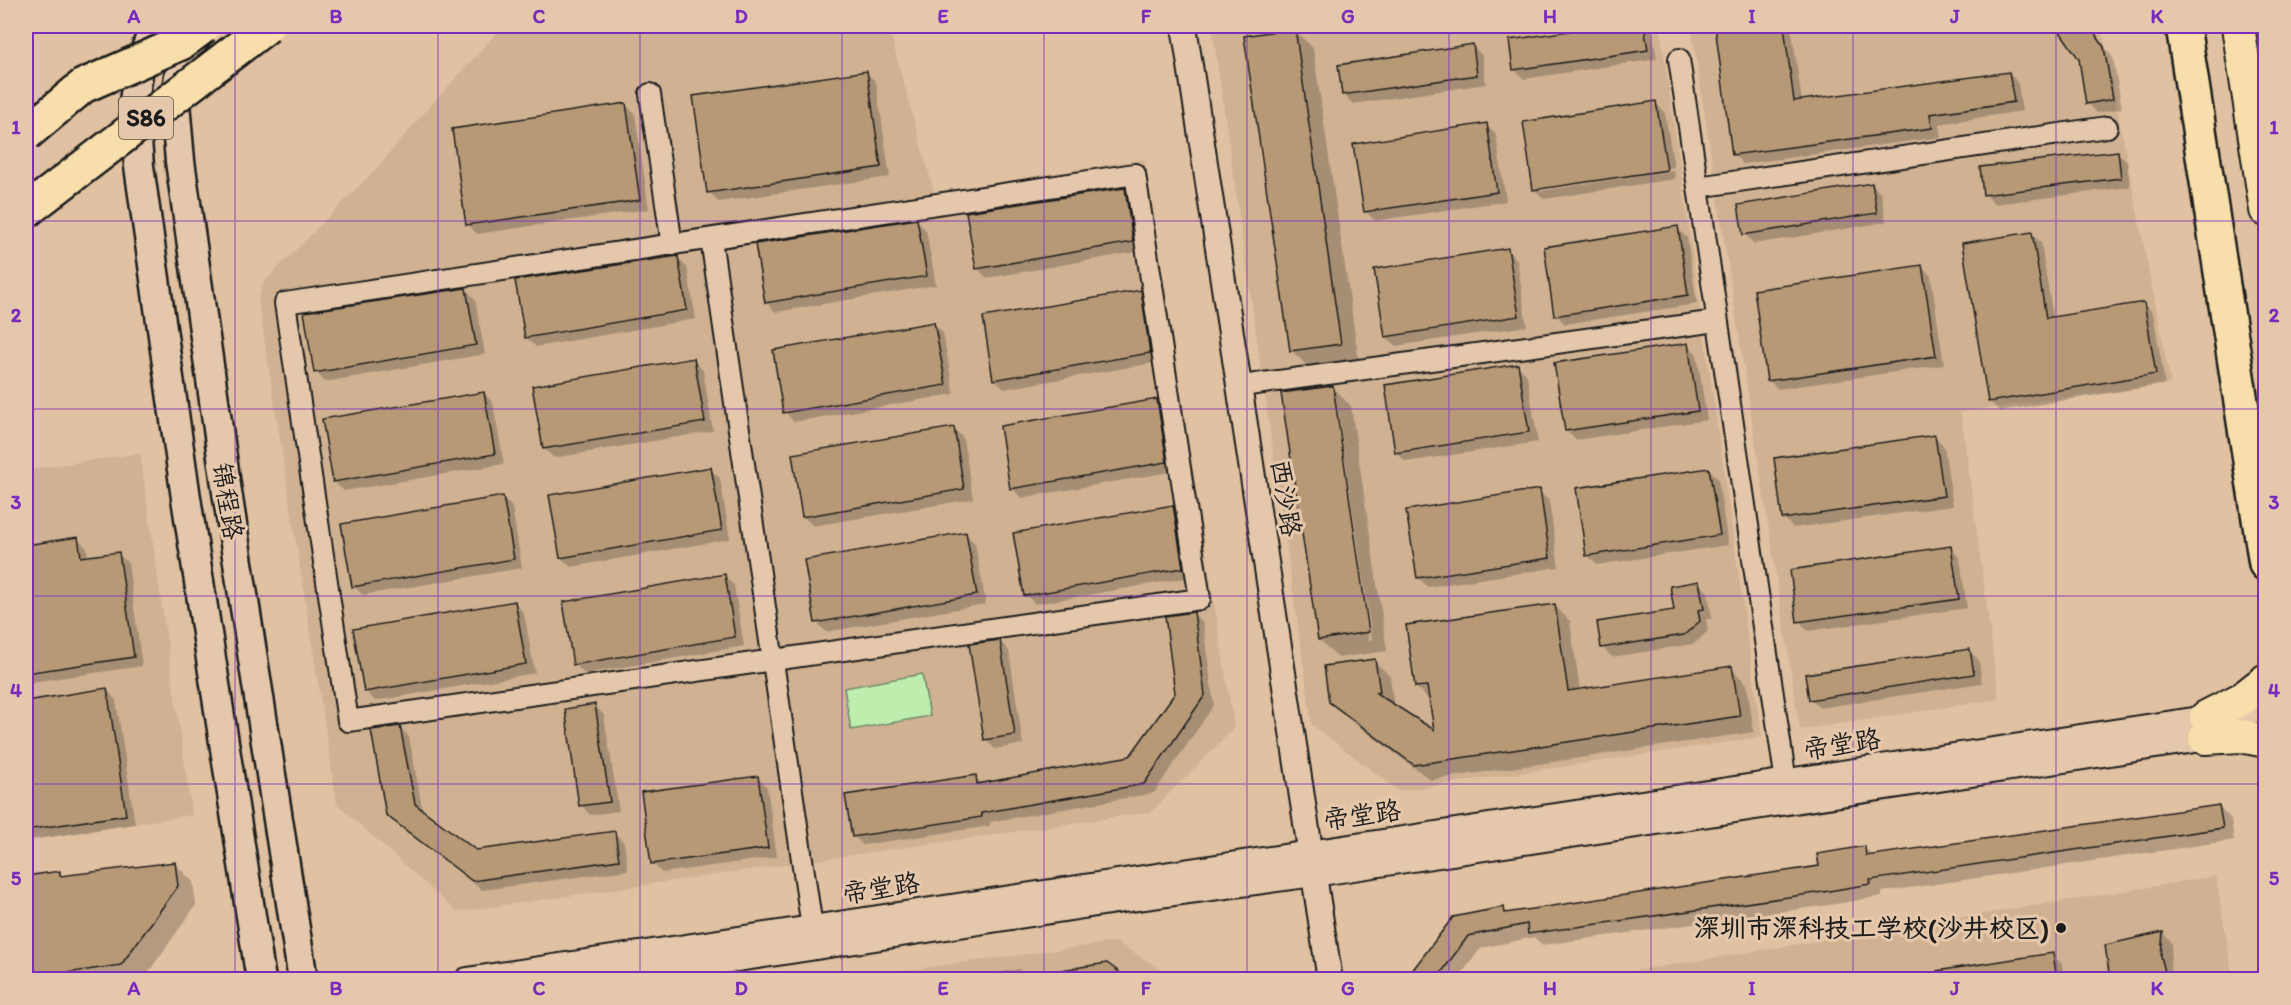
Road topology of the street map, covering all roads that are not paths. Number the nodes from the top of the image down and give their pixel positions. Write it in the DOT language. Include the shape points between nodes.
graph roads {
  1 [pos="155,26"];
  2 [pos="204,26"];
  3 [pos="267,26"];
  4 [pos="1184,26"];
  5 [pos="2183,26"];
  6 [pos="2238,26"];
  7 [pos="1679,59"];
  8 [pos="650,94"];
  9 [pos="2107,127"];
  10 [pos="26,134"];
  11 [pos="1698,187"];
  12 [pos="2265,210"];
  13 [pos="26,211"];
  14 [pos="711,239"];
  15 [pos="672,245"];
  16 [pos="1717,321"];
  17 [pos="1240,386"];
  18 [pos="2265,564"];
  19 [pos="772,659"];
  20 [pos="2265,680"];
  21 [pos="2265,709"];
  22 [pos="2205,728"];
  23 [pos="2265,729"];
  24 [pos="2265,741"];
  25 [pos="1787,792"];
  26 [pos="1312,862"];
  27 [pos="813,937"];
  28 [pos="261,980"];
  29 [pos="303,980"];
  30 [pos="467,980"];
  31 [pos="600,980"];
  32 [pos="1330,980"];
  1 -- 28 [label="main road, 锦程路" via="139,67 134,102 139,166"];
  2 -- 10 [label="highway, S86, bridge" via="181,43 83,86"];
  2 -- 29 [label="main road, 锦程路" via="189,48 179,76 175,103 180,161"];
  3 -- 13 [label="highway, S86, bridge"];
  4 -- 17 [label="street, 西沙路"];
  5 -- 18 [label="highway"];
  6 -- 12 [label="main road"];
  7 -- 11 [label="street"];
  8 -- 15 [label="street"];
  9 -- 11 [label="street"];
  11 -- 16 [label="street"];
  14 -- 15 [label="street"];
  14 -- 19 [label="street"];
  14 -- 19 [label="street" via="1135,174 1200,598"];
  15 -- 19 [label="street" via="285,303 348,721"];
  16 -- 17 [label="street"];
  16 -- 25 [label="street"];
  17 -- 26 [label="street, 西沙路"];
  19 -- 27 [label="street"];
  20 -- 22 [label="main road"];
  21 -- 22 [label="street, 帝堂路"];
  22 -- 23 [label="street, 帝堂路"];
  22 -- 24 [label="main road"];
  22 -- 25 [label="street, 帝堂路"];
  25 -- 26 [label="street, 帝堂路"];
  26 -- 27 [label="street, 帝堂路"];
  26 -- 32 [label="street, 西沙路"];
  27 -- 30 [label="street, 帝堂路"];
  27 -- 31 [label="street, 帝堂路"];
}
